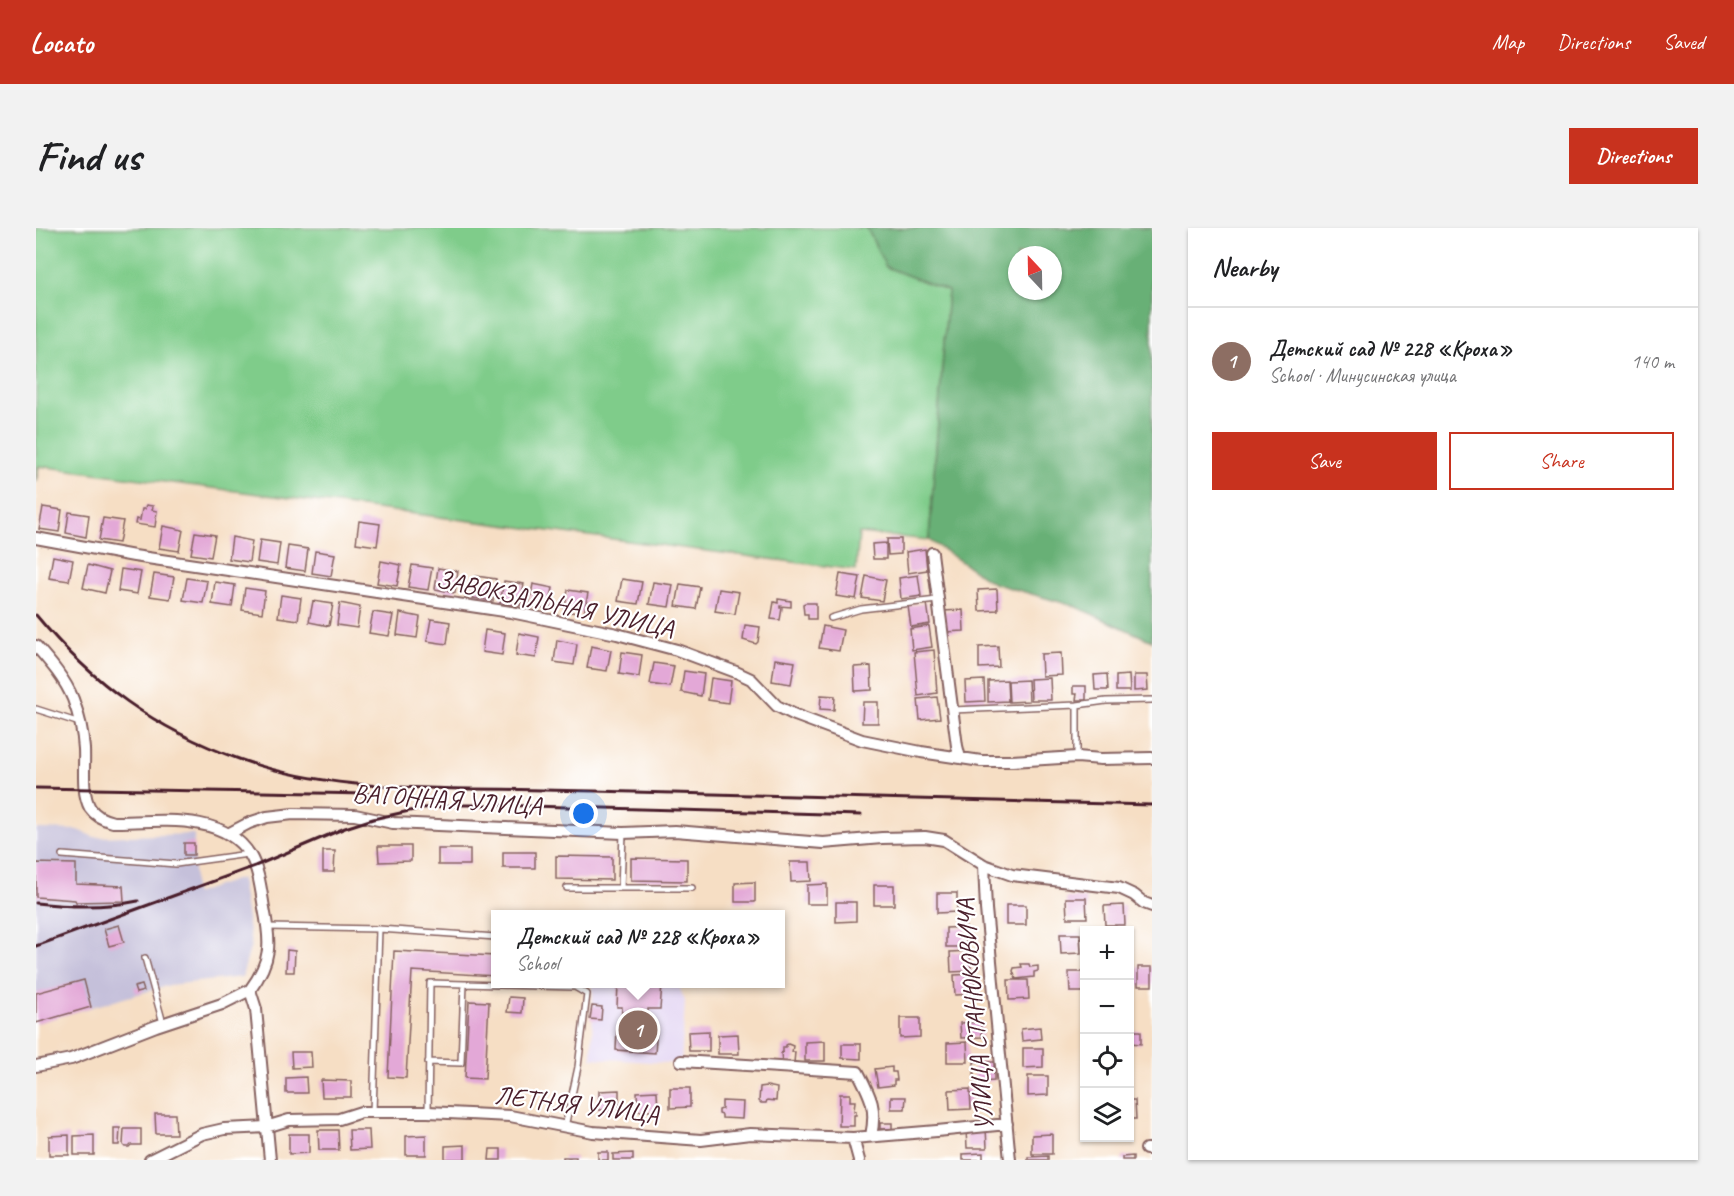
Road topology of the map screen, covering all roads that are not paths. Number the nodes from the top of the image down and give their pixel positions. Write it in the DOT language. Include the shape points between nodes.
graph roads {
  1 [pos="36,538"];
  2 [pos="932,553"];
  3 [pos="937,600"];
  4 [pos="831,618"];
  5 [pos="36,646"];
  6 [pos="1152,700"];
  7 [pos="1077,705"];
  8 [pos="36,709"];
  9 [pos="952,710"];
  10 [pos="80,723"];
  11 [pos="1077,757"];
  12 [pos="960,758"];
  13 [pos="1152,758"];
  14 [pos="623,833"];
  15 [pos="228,834"];
  16 [pos="249,854"];
  17 [pos="62,855"];
  18 [pos="984,866"];
  19 [pos="567,888"];
  20 [pos="621,888"];
  21 [pos="692,888"];
  22 [pos="1152,906"];
  23 [pos="268,927"];
  24 [pos="378,929"];
  25 [pos="491,937"];
  26 [pos="145,958"];
  27 [pos="464,984"];
  28 [pos="491,984"];
  29 [pos="578,988"];
  30 [pos="250,990"];
  31 [pos="163,1024"];
  32 [pos="681,1061"];
  33 [pos="428,1062"];
  34 [pos="36,1066"];
  35 [pos="373,1112"];
  36 [pos="428,1112"];
  37 [pos="1007,1124"];
  38 [pos="266,1127"];
  39 [pos="565,1127"];
  40 [pos="871,1136"];
  41 [pos="853,1138"];
  42 [pos="150,1160"];
  43 [pos="270,1160"];
  44 [pos="859,1160"];
  45 [pos="1010,1160"];
  1 -- 12 [label="street, ЗАВОКЗАЛЬНАЯ УЛИЦА" via="511,612 616,634 736,672 751,679 777,706 795,716 862,740"];
  2 -- 3 [label="street"];
  3 -- 4 [label="lane" via="861,609"];
  3 -- 9 [label="street"];
  5 -- 10 [label="street" via="65,683"];
  6 -- 7 [label="lane" via="1106,700"];
  7 -- 9 [label="lane"];
  7 -- 11 [label="lane"];
  8 -- 10 [label="lane"];
  9 -- 12 [label="street"];
  10 -- 15 [label="street" via="86,796 94,814 113,822 189,822 209,825"];
  11 -- 12 [label="street, ЗАВОКЗАЛЬНАЯ УЛИЦА" via="1012,761"];
  11 -- 13 [label="street, ЗАВОКЗАЛЬНАЯ УЛИЦА"];
  14 -- 15 [label="street, ВАГОННАЯ УЛИЦА" via="393,823 355,815 293,814 267,817"];
  14 -- 18 [label="street, ВАГОННАЯ УЛИЦА" via="675,831 823,843 925,837 944,840"];
  14 -- 20 [label="lane"];
  15 -- 16 [label="street"];
  16 -- 17 [label="lane" via="176,864"];
  16 -- 23 [label="street" via="261,888"];
  18 -- 22 [label="street, ВАГОННАЯ УЛИЦА" via="1012,875 1119,888"];
  18 -- 37 [label="street, УЛИЦА СТАНЮКОВИЧА"];
  19 -- 20 [label="lane"];
  20 -- 21 [label="lane"];
  23 -- 24 [label="lane"];
  23 -- 30 [label="street" via="267,961"];
  24 -- 25 [label="lane"];
  24 -- 35 [label="lane"];
  26 -- 31 [label="lane"];
  27 -- 28 [label="lane"];
  27 -- 33 [label="lane" via="461,1063"];
  27 -- 33 [label="lane" via="430,983"];
  29 -- 39 [label="lane" via="587,994 578,1067"];
  30 -- 31 [label="street"];
  30 -- 38 [label="street" via="256,1009"];
  31 -- 34 [label="street" via="71,1059"];
  32 -- 40 [label="street" via="858,1072 871,1096 875,1119"];
  33 -- 36 [label="lane"];
  35 -- 36 [label="street, ЛЕТНЯЯ УЛИЦА"];
  35 -- 38 [label="street, ЛЕТНЯЯ УЛИЦА" via="339,1119 290,1119"];
  36 -- 39 [label="street, ЛЕТНЯЯ УЛИЦА" via="510,1116"];
  37 -- 40 [label="street, ЛЕТНЯЯ УЛИЦА"];
  37 -- 45 [label="street, УЛИЦА СТАНЮКОВИЧА"];
  38 -- 42 [label="street, ЛЕТНЯЯ УЛИЦА" via="202,1134"];
  38 -- 43 [label="street"];
  39 -- 41 [label="street, ЛЕТНЯЯ УЛИЦА" via="701,1140 750,1134"];
  40 -- 41 [label="street, ЛЕТНЯЯ УЛИЦА"];
  41 -- 44 [label="street"];
}
